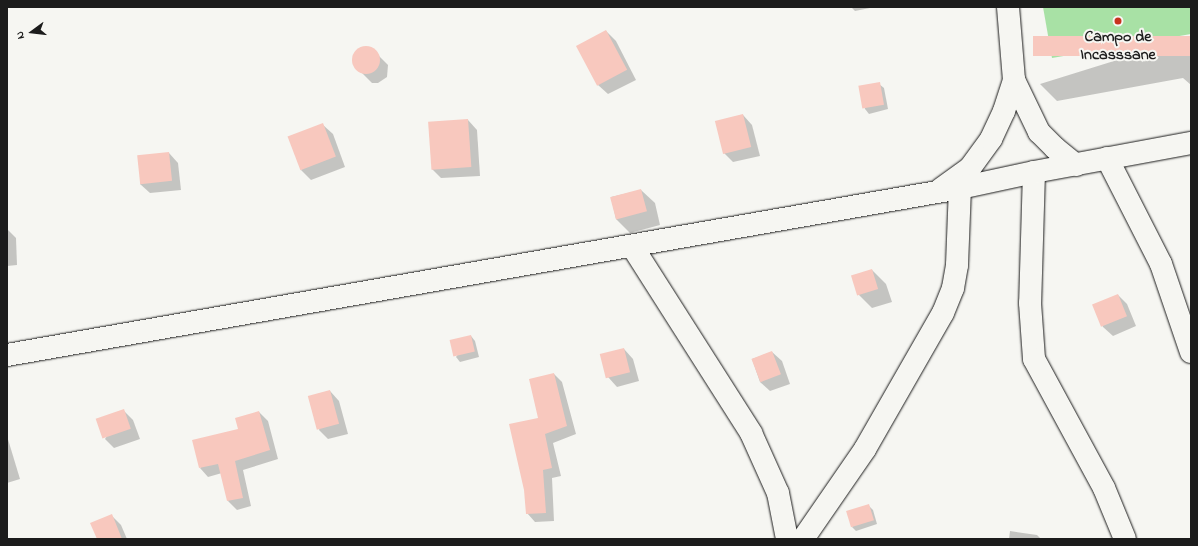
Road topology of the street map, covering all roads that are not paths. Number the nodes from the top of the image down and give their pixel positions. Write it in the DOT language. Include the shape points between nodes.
graph roads {
  1 [pos="1008,7"];
  2 [pos="1014,80"];
  3 [pos="1191,143"];
  4 [pos="1107,158"];
  5 [pos="1076,165"];
  6 [pos="1034,172"];
  7 [pos="960,188"];
  8 [pos="938,191"];
  9 [pos="632,246"];
  10 [pos="1191,352"];
  11 [pos="7,355"];
  12 [pos="787,539"];
  13 [pos="803,539"];
  14 [pos="1125,539"];
  1 -- 2 [label="street"];
  2 -- 5 [label="street" via="1040,132"];
  2 -- 8 [label="street" via="1004,111 991,138 970,168"];
  3 -- 4 [label="street"];
  4 -- 5 [label="street"];
  4 -- 10 [label="street" via="1160,264"];
  5 -- 6 [label="street"];
  6 -- 7 [label="street"];
  6 -- 14 [label="street" via="1030,303 1034,360 1104,488"];
  7 -- 8 [label="street"];
  7 -- 13 [label="street" via="957,265 953,288 943,314 865,449"];
  8 -- 9 [label="street"];
  9 -- 11 [label="street"];
  9 -- 12 [label="street" via="751,433 778,493"];
}
